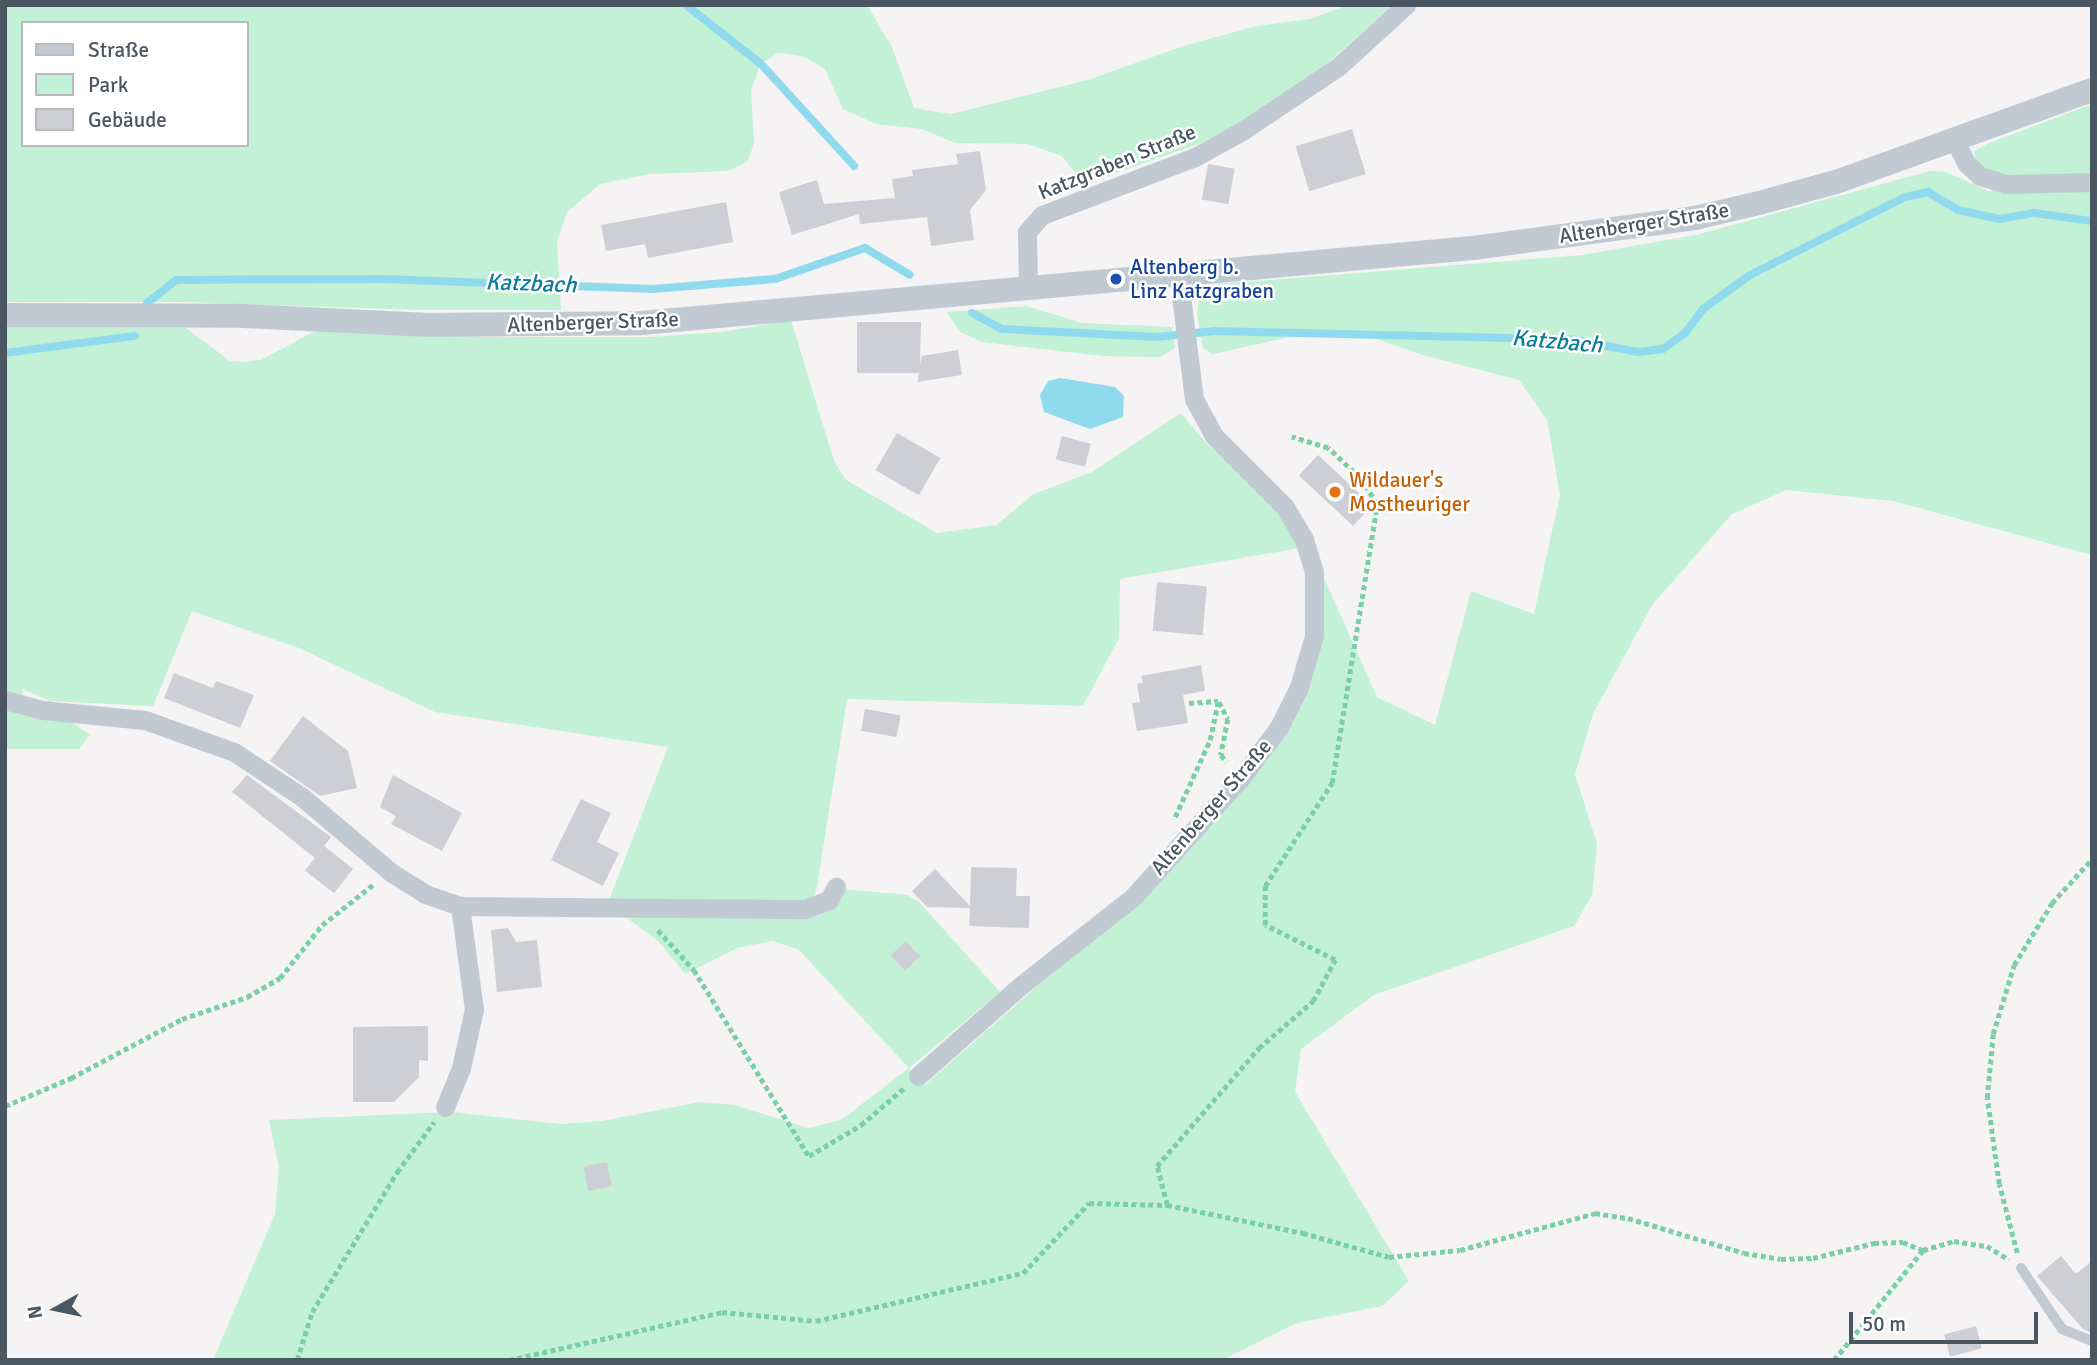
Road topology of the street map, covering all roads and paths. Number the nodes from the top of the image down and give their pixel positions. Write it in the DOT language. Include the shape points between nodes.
graph roads {
  1 [pos="1406,5"];
  2 [pos="2092,90"];
  3 [pos="1955,141"];
  4 [pos="2092,182"];
  5 [pos="1178,273"];
  6 [pos="1028,286"];
  7 [pos="5,315"];
  8 [pos="1292,437"];
  9 [pos="5,700"];
  10 [pos="1218,701"];
  11 [pos="1189,703"];
  12 [pos="1221,755"];
  13 [pos="1175,851"];
  14 [pos="2092,859"];
  15 [pos="392,873"];
  16 [pos="836,887"];
  17 [pos="460,906"];
  18 [pos="631,910"];
  19 [pos="918,1076"];
  20 [pos="5,1106"];
  21 [pos="445,1107"];
  22 [pos="1167,1205"];
  23 [pos="1923,1250"];
  24 [pos="2021,1268"];
  25 [pos="2092,1341"];
  26 [pos="297,1360"];
  27 [pos="509,1360"];
  28 [pos="1834,1360"];
  1 -- 6 [label="street, Katzgraben Straße" via="1338,66 1242,131 1195,157 1042,215 1027,232"];
  2 -- 3 [label="street, Altenberger Straße"];
  3 -- 4 [label="street" via="1966,163 1980,176 2006,184"];
  3 -- 5 [label="street, Altenberger Straße" via="1836,182 1695,218 1474,248"];
  5 -- 6 [label="street, Altenberger Straße"];
  5 -- 13 [label="street, Altenberger Straße" via="1194,399 1214,436 1285,508 1304,540 1314,572 1315,607 1314,636 1299,687 1279,727 1241,778"];
  6 -- 7 [label="street, Altenberger Straße" via="641,323 429,325 243,316"];
  8 -- 22 [label="path" via="1328,448 1360,478 1377,503 1332,783 1265,886 1265,925 1335,960 1313,1001 1259,1048 1157,1166"];
  9 -- 15 [label="street" via="43,710 145,720 223,747 302,797"];
  10 -- 11 [label="path"];
  10 -- 12 [label="path" via="1228,719"];
  10 -- 13 [label="path" via="1210,740 1175,813 1171,844"];
  13 -- 19 [label="street, Altenberger Straße" via="1133,897 1020,986"];
  14 -- 24 [label="path" via="2052,903 2014,965 1993,1034 1987,1098 1999,1184"];
  15 -- 17 [label="street" via="425,894"];
  15 -- 20 [label="path" via="322,925 280,978 247,997 182,1019 71,1079"];
  16 -- 18 [label="street" via="829,900 805,909"];
  17 -- 18 [label="street"];
  17 -- 21 [label="street" via="474,1010 461,1068"];
  18 -- 19 [label="path" via="673,942 694,970 809,1156 861,1125"];
  21 -- 26 [label="path" via="397,1172 312,1312"];
  22 -- 23 [label="path" via="1303,1233 1389,1257 1451,1252 1595,1213 1628,1218 1744,1254 1781,1259 1813,1258 1874,1243 1903,1242"];
  22 -- 27 [label="path" via="1089,1203 1023,1273 817,1321 722,1312"];
  23 -- 24 [label="path" via="1954,1241 1987,1246"];
  23 -- 28 [label="path"];
  24 -- 25 [label="lane" via="2062,1329"];
}
